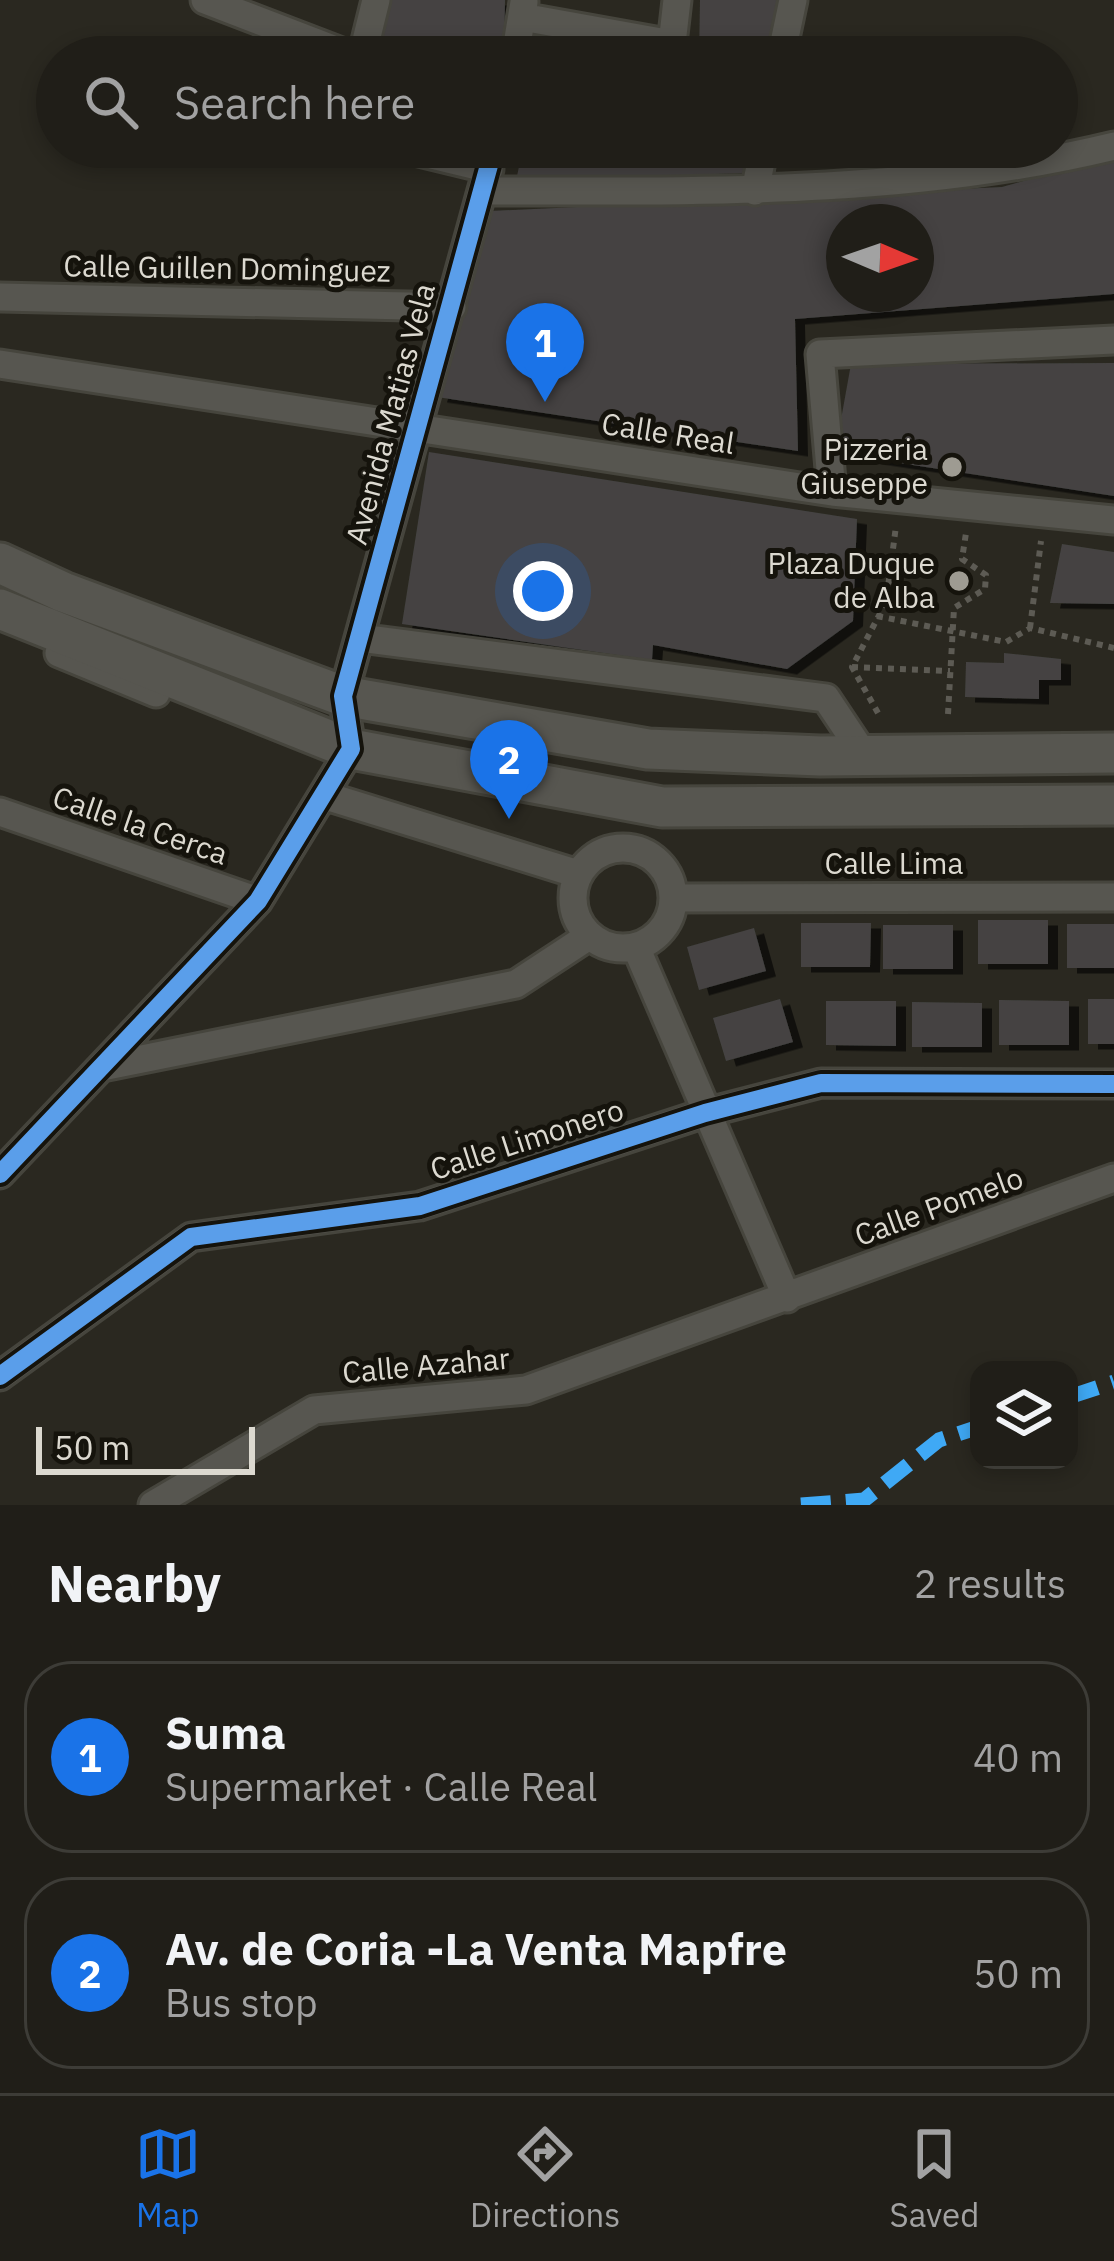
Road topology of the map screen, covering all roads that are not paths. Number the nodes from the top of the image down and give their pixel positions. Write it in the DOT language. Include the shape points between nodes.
graph roads {
  1 [pos="205,0"];
  2 [pos="376,0"];
  3 [pos="677,0"];
  4 [pos="793,0"];
  5 [pos="523,8"];
  6 [pos="302,36"];
  7 [pos="365,36"];
  8 [pos="639,36"];
  9 [pos="673,36"];
  10 [pos="786,36"];
  11 [pos="1114,146"];
  12 [pos="1078,155"];
  13 [pos="760,168"];
  14 [pos="1024,168"];
  15 [pos="489,169"];
  16 [pos="755,191"];
  17 [pos="0,298"];
  18 [pos="452,307"];
  19 [pos="1114,340"];
  20 [pos="0,364"];
  21 [pos="419,428"];
  22 [pos="832,492"];
  23 [pos="1114,520"];
  24 [pos="0,563"];
  25 [pos="0,609"];
  26 [pos="0,629"];
  27 [pos="359,638"];
  28 [pos="156,693"];
  29 [pos="343,696"];
  30 [pos="336,744"];
  31 [pos="1114,753"];
  32 [pos="864,755"];
  33 [pos="323,796"];
  34 [pos="1114,805"];
  35 [pos="0,812"];
  36 [pos="578,874"];
  37 [pos="1114,896"];
  38 [pos="674,898"];
  39 [pos="258,901"];
  40 [pos="589,936"];
  41 [pos="636,947"];
  42 [pos="102,1067"];
  43 [pos="1114,1084"];
  44 [pos="705,1113"];
  45 [pos="12,1145"];
  46 [pos="0,1174"];
  47 [pos="1114,1178"];
  48 [pos="787,1298"];
  49 [pos="0,1376"];
  50 [pos="153,1505"];
  1 -- 6 [label="street"];
  2 -- 7 [label="street"];
  3 -- 9 [label="street"];
  4 -- 10 [label="street"];
  5 -- 8 [label="street"];
  11 -- 12 [label="street"];
  13 -- 16 [label="street"];
  14 -- 16 [label="street"];
  15 -- 16 [label="street"];
  15 -- 18 [label="street, Avenida Matias Vela"];
  17 -- 18 [label="street, Calle Guillen Dominguez"];
  18 -- 21 [label="street, Avenida Matias Vela"];
  19 -- 22 [label="street" via="820,354"];
  20 -- 21 [label="street, Calle Real"];
  21 -- 22 [label="street, Calle Real"];
  21 -- 27 [label="street, Avenida Matias Vela"];
  22 -- 23 [label="street, Calle Real"];
  24 -- 29 [label="main road"];
  25 -- 30 [label="main road"];
  26 -- 28 [label="street"];
  27 -- 29 [label="street, Avenida Matias Vela"];
  27 -- 32 [label="street" via="826,698"];
  28 -- 30 [label="main road"];
  29 -- 30 [label="street"];
  29 -- 32 [label="main road" via="648,749"];
  30 -- 33 [label="street"];
  30 -- 34 [label="main road" via="662,807"];
  31 -- 32 [label="main road"];
  33 -- 36 [label="street"];
  33 -- 39 [label="street"];
  35 -- 39 [label="street, Calle la Cerca"];
  36 -- 38 [label="street" via="602,851 635,848 663,867"];
  36 -- 40 [label="street" via="573,907"];
  37 -- 38 [label="street, Calle Lima"];
  38 -- 41 [label="street" via="663,928"];
  39 -- 42 [label="street"];
  40 -- 41 [label="street"];
  40 -- 42 [label="street" via="516,984"];
  41 -- 44 [label="street"];
  42 -- 45 [label="street"];
  43 -- 44 [label="street, Calle Limonero" via="821,1083"];
  44 -- 48 [label="street"];
  44 -- 49 [label="street, Calle Limonero" via="420,1206 191,1237"];
  45 -- 46 [label="street"];
  47 -- 48 [label="street, Calle Pomelo"];
  48 -- 50 [label="street, Calle Azahar" via="526,1390 314,1410"];
}
